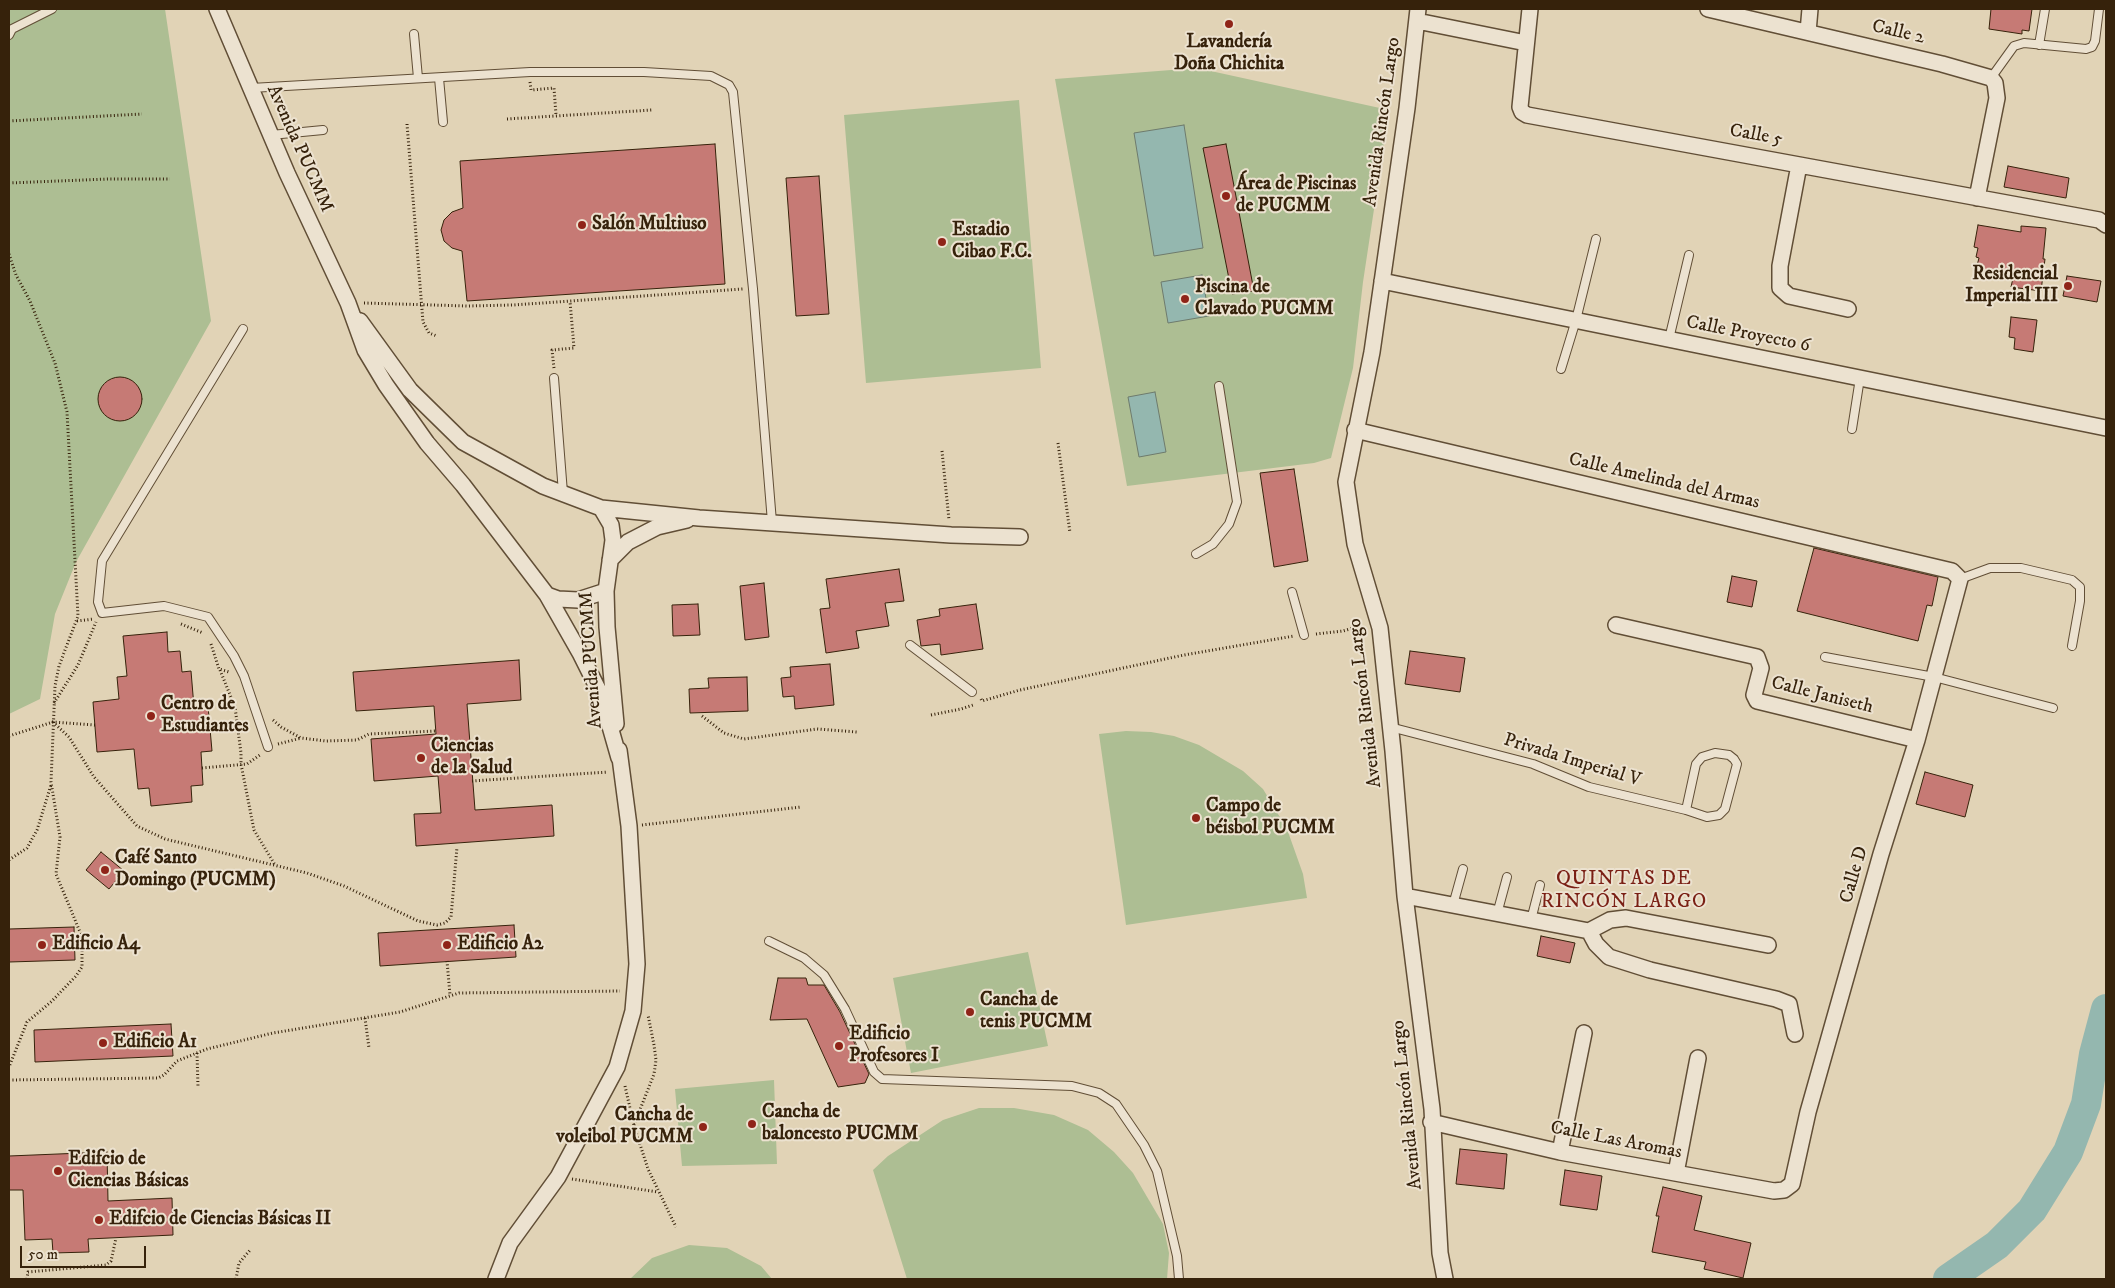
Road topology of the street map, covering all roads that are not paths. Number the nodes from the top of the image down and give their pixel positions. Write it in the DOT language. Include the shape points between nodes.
graph roads {
  1 [pos="52,9"];
  2 [pos="217,9"];
  3 [pos="1530,9"];
  4 [pos="1708,9"];
  5 [pos="1810,9"];
  6 [pos="2045,9"];
  7 [pos="2099,9"];
  8 [pos="1417,15"];
  9 [pos="1808,32"];
  10 [pos="414,34"];
  11 [pos="9,35"];
  12 [pos="1526,43"];
  13 [pos="2039,45"];
  14 [pos="418,78"];
  15 [pos="439,78"];
  16 [pos="1992,78"];
  17 [pos="251,88"];
  18 [pos="443,122"];
  19 [pos="323,130"];
  20 [pos="271,135"];
  21 [pos="1798,164"];
  22 [pos="1977,198"];
  23 [pos="2106,225"];
  24 [pos="1596,239"];
  25 [pos="1689,255"];
  26 [pos="1382,281"];
  27 [pos="348,303"];
  28 [pos="1848,309"];
  29 [pos="1576,320"];
  30 [pos="243,328"];
  31 [pos="1669,339"];
  32 [pos="1561,369"];
  33 [pos="554,378"];
  34 [pos="1860,378"];
  35 [pos="1219,386"];
  36 [pos="2106,428"];
  37 [pos="1852,429"];
  38 [pos="1355,430"];
  39 [pos="563,493"];
  40 [pos="601,508"];
  41 [pos="699,518"];
  42 [pos="772,522"];
  43 [pos="1020,537"];
  44 [pos="1196,554"];
  45 [pos="610,560"];
  46 [pos="1960,579"];
  47 [pos="606,591"];
  48 [pos="1292,592"];
  49 [pos="546,595"];
  50 [pos="1616,625"];
  51 [pos="1304,635"];
  52 [pos="910,645"];
  53 [pos="2072,646"];
  54 [pos="1825,657"];
  55 [pos="1934,677"];
  56 [pos="972,692"];
  57 [pos="2054,708"];
  58 [pos="1390,727"];
  59 [pos="1917,740"];
  60 [pos="268,747"];
  61 [pos="620,765"];
  62 [pos="1686,810"];
  63 [pos="1463,869"];
  64 [pos="1507,877"];
  65 [pos="1540,885"];
  66 [pos="1405,896"];
  67 [pos="1453,905"];
  68 [pos="1497,914"];
  69 [pos="1531,920"];
  70 [pos="1589,931"];
  71 [pos="769,941"];
  72 [pos="1768,946"];
  73 [pos="1584,1033"];
  74 [pos="1795,1034"];
  75 [pos="1698,1058"];
  76 [pos="1431,1122"];
  77 [pos="1560,1152"];
  78 [pos="1676,1173"];
  79 [pos="1792,1184"];
  80 [pos="496,1279"];
  81 [pos="1179,1279"];
  82 [pos="1446,1279"];
  1 -- 11 [label="lane" via="12,30"];
  2 -- 17 [label="street, Avenida PUCMM"];
  3 -- 12 [label="street"];
  4 -- 9 [label="street, Calle 2"];
  5 -- 9 [label="street"];
  6 -- 13 [label="lane"];
  7 -- 13 [label="lane" via="2092,47"];
  8 -- 12 [label="street"];
  8 -- 26 [label="street, Avenida Rincón Largo"];
  9 -- 16 [label="street, Calle 2"];
  10 -- 14 [label="lane"];
  12 -- 21 [label="street, Calle 5" via="1520,107 1527,115"];
  13 -- 16 [label="lane" via="2024,43 2014,46"];
  14 -- 15 [label="lane"];
  14 -- 17 [label="lane"];
  15 -- 18 [label="lane"];
  15 -- 42 [label="lane" via="530,72 644,72 711,76 729,84 733,92 753,289"];
  16 -- 22 [label="street" via="1997,98"];
  17 -- 20 [label="street, Avenida PUCMM"];
  19 -- 20 [label="lane"];
  20 -- 27 [label="street, Avenida PUCMM"];
  21 -- 22 [label="street, Calle 5"];
  21 -- 28 [label="street" via="1780,266 1780,288 1789,296"];
  22 -- 23 [label="street, Calle 5" via="2099,220"];
  24 -- 29 [label="lane"];
  25 -- 31 [label="lane"];
  26 -- 29 [label="street, Calle Proyecto 6"];
  26 -- 38 [label="street, Avenida Rincón Largo" via="1372,352"];
  27 -- 39 [label="street, Avenida PUCMM" via="410,390 463,442 543,486"];
  27 -- 49 [label="street, Avenida PUCMM" via="365,350 386,385 427,443"];
  29 -- 31 [label="street, Calle Proyecto 6"];
  29 -- 32 [label="lane"];
  30 -- 60 [label="lane" via="102,561 98,602 102,613 164,606 208,616 244,676"];
  31 -- 34 [label="street, Calle Proyecto 6"];
  33 -- 39 [label="lane"];
  34 -- 36 [label="street, Calle Proyecto 6"];
  34 -- 37 [label="lane"];
  35 -- 44 [label="lane" via="1237,502 1230,524 1214,544"];
  38 -- 46 [label="street, Calle Amelinda del Armas" via="1952,571"];
  38 -- 58 [label="street, Avenida Rincón Largo" via="1346,482 1355,544 1378,620"];
  39 -- 40 [label="street, Avenida PUCMM"];
  40 -- 41 [label="street"];
  40 -- 45 [label="street, Avenida PUCMM" via="611,525"];
  41 -- 42 [label="street"];
  41 -- 45 [label="street" via="657,527 628,542"];
  42 -- 43 [label="street"];
  45 -- 47 [label="street, Avenida PUCMM"];
  46 -- 53 [label="lane" via="1990,568 2021,568 2072,580 2080,588 2080,594"];
  46 -- 55 [label="street, Calle D"];
  47 -- 49 [label="street" via="578,600"];
  47 -- 61 [label="street, Avenida PUCMM"];
  48 -- 51 [label="lane"];
  49 -- 61 [label="street, Avenida PUCMM" via="601,695"];
  50 -- 59 [label="street, Calle Janiseth" via="1757,657 1761,668 1754,695 1757,701"];
  52 -- 56 [label="lane"];
  54 -- 55 [label="lane"];
  55 -- 57 [label="lane"];
  55 -- 59 [label="street, Calle D"];
  58 -- 62 [label="lane, Privada Imperial V" via="1534,764 1589,786"];
  58 -- 66 [label="street, Avenida Rincón Largo"];
  59 -- 79 [label="street, Calle D" via="1814,1093"];
  61 -- 80 [label="street, Avenida PUCMM" via="630,826 638,964 633,1011 617,1067 558,1177 510,1243"];
  62 -- 62 [label="lane, Privada Imperial V" via="1707,816 1719,815 1725,809 1737,764 1729,755 1702,756 1696,764"];
  63 -- 67 [label="lane"];
  64 -- 68 [label="lane"];
  65 -- 69 [label="lane"];
  66 -- 67 [label="street"];
  66 -- 76 [label="street, Avenida Rincón Largo"];
  67 -- 68 [label="street"];
  68 -- 69 [label="street"];
  69 -- 70 [label="street"];
  70 -- 72 [label="street" via="1610,920 1626,918"];
  70 -- 74 [label="street" via="1609,957 1789,1004"];
  71 -- 81 [label="lane" via="804,958 824,975 845,1009 874,1072 882,1079 1072,1086 1098,1093 1116,1104 1157,1171 1177,1256"];
  73 -- 77 [label="street"];
  75 -- 78 [label="street"];
  76 -- 77 [label="street, Calle Las Aromas"];
  76 -- 82 [label="street, Avenida Rincón Largo" via="1440,1253"];
  77 -- 78 [label="street, Calle Las Aromas"];
  78 -- 79 [label="street, Calle Las Aromas" via="1774,1191 1784,1190"];
}
